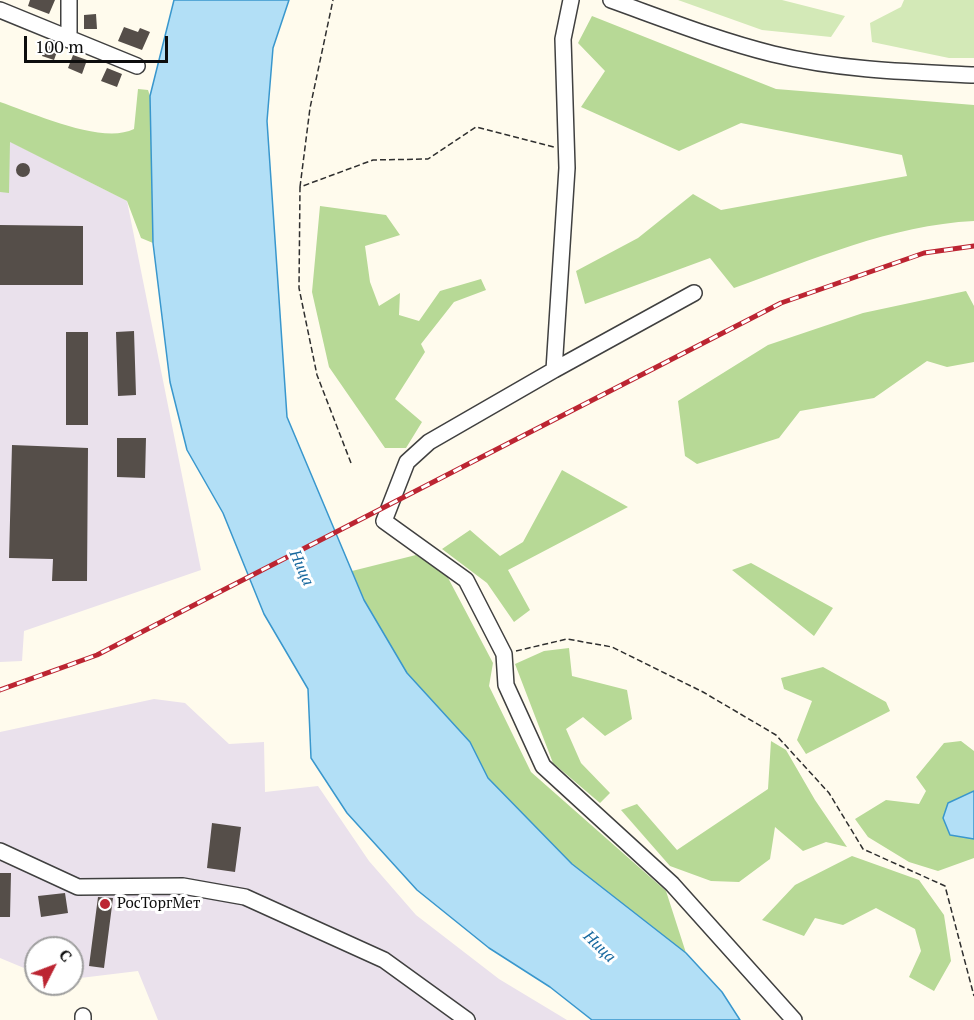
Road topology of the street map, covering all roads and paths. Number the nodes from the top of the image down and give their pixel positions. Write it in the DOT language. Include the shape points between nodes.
graph roads {
  1 [pos="69,0"];
  2 [pos="333,0"];
  3 [pos="571,0"];
  4 [pos="611,0"];
  5 [pos="0,10"];
  6 [pos="69,40"];
  7 [pos="137,66"];
  8 [pos="974,75"];
  9 [pos="566,150"];
  10 [pos="300,188"];
  11 [pos="694,293"];
  12 [pos="554,370"];
  13 [pos="351,463"];
  14 [pos="504,654"];
  15 [pos="0,851"];
  16 [pos="974,996"];
  17 [pos="467,1020"];
  18 [pos="794,1020"];
  1 -- 6 [label="street"];
  2 -- 10 [label="path" via="310,108"];
  3 -- 9 [label="street" via="563,39"];
  4 -- 8 [label="street" via="775,55 890,72"];
  5 -- 6 [label="street"];
  6 -- 7 [label="street"];
  9 -- 10 [label="path" via="476,127 428,159 373,160"];
  9 -- 12 [label="street"];
  10 -- 13 [label="path" via="299,288 317,375"];
  11 -- 12 [label="street"];
  12 -- 14 [label="street" via="429,442 407,462 384,521 466,580"];
  14 -- 16 [label="path" via="567,639 612,647 704,692 776,735 829,793 863,849 945,886"];
  14 -- 18 [label="street" via="506,686 543,766 672,884"];
  15 -- 17 [label="street" via="78,887 183,886 245,897 384,960"];
}
